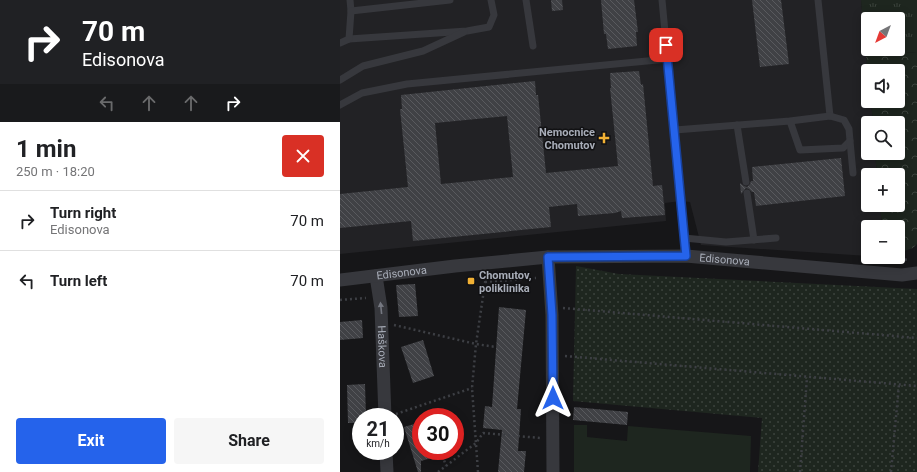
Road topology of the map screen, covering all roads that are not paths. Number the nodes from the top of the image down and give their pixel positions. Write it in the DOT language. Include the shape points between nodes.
graph roads {
  1 [pos="350,0"];
  2 [pos="450,0"];
  3 [pos="491,0"];
  4 [pos="526,0"];
  5 [pos="662,0"];
  6 [pos="818,0"];
  7 [pos="351,11"];
  8 [pos="467,31"];
  9 [pos="349,39"];
  10 [pos="340,43"];
  11 [pos="532,46"];
  12 [pos="668,59"];
  13 [pos="340,80"];
  14 [pos="340,104"];
  15 [pos="830,116"];
  16 [pos="790,121"];
  17 [pos="738,125"];
  18 [pos="675,130"];
  19 [pos="850,142"];
  20 [pos="853,173"];
  21 [pos="746,182"];
  22 [pos="747,193"];
  23 [pos="684,238"];
  24 [pos="776,238"];
  25 [pos="754,240"];
  26 [pos="686,256"];
  27 [pos="548,257"];
  28 [pos="916,267"];
  29 [pos="376,276"];
  30 [pos="340,280"];
  31 [pos="389,408"];
  32 [pos="386,460"];
  33 [pos="387,472"];
  34 [pos="553,472"];
  1 -- 7 [label="lane"];
  2 -- 7 [label="lane"];
  3 -- 8 [label="lane" via="494,15 489,27"];
  4 -- 11 [label="lane"];
  5 -- 12 [label="lane"];
  6 -- 15 [label="lane"];
  7 -- 9 [label="lane"];
  8 -- 9 [label="lane"];
  8 -- 13 [label="lane" via="423,51 363,66"];
  9 -- 10 [label="lane"];
  12 -- 14 [label="lane" via="407,84 362,93"];
  12 -- 18 [label="lane"];
  15 -- 16 [label="lane"];
  15 -- 19 [label="lane" via="844,120 849,129"];
  16 -- 17 [label="lane"];
  16 -- 19 [label="lane" via="800,150 843,148"];
  17 -- 18 [label="lane"];
  17 -- 21 [label="lane"];
  18 -- 23 [label="lane"];
  19 -- 20 [label="lane"];
  22 -- 25 [label="lane"];
  23 -- 25 [label="lane" via="726,242"];
  23 -- 26 [label="lane"];
  24 -- 25 [label="lane"];
  26 -- 27 [label="street, Edisonova"];
  26 -- 28 [label="street, Edisonova" via="902,275"];
  27 -- 29 [label="street, Edisonova"];
  27 -- 34 [label="street" via="552,307"];
  29 -- 30 [label="street, Edisonova"];
  31 -- 29 [label="street, Haškova, one-way"];
  32 -- 33 [label="street"];
}
